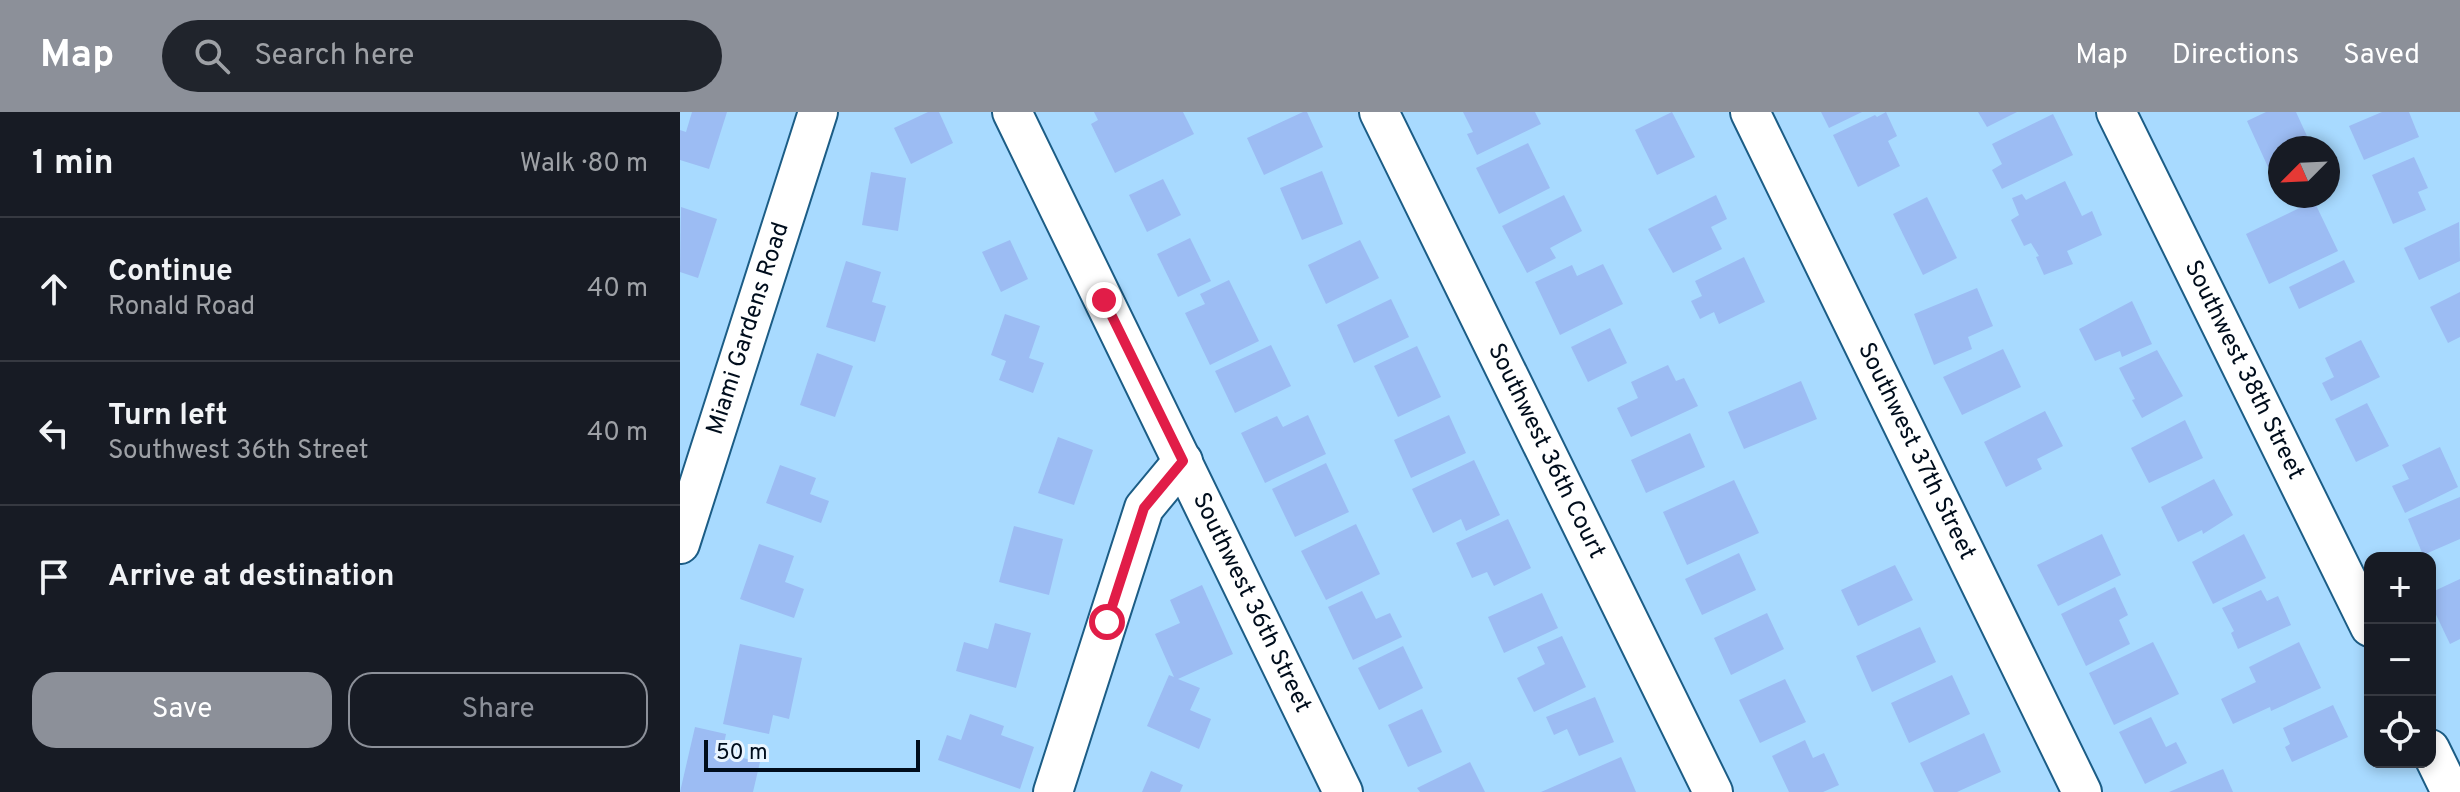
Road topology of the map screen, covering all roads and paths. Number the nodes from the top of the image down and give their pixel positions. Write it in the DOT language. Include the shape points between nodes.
graph roads {
  1 [pos="818,112"];
  2 [pos="1012,112"];
  3 [pos="1379,112"];
  4 [pos="1750,112"];
  5 [pos="2116,112"];
  6 [pos="1183,461"];
  7 [pos="680,544"];
  8 [pos="2369,624"];
  9 [pos="2436,761"];
  10 [pos="1053,792"];
  11 [pos="1343,792"];
  12 [pos="1713,792"];
  13 [pos="2082,792"];
  14 [pos="2451,792"];
  1 -- 7 [label="street, Miami Gardens Road"];
  2 -- 6 [label="street, Southwest 36th Street"];
  3 -- 12 [label="street, Southwest 36th Court"];
  4 -- 13 [label="street, Southwest 37th Street"];
  5 -- 8 [label="street, Southwest 38th Street"];
  6 -- 10 [label="street" via="1144,508"];
  6 -- 11 [label="street, Southwest 36th Street"];
  9 -- 14 [label="street"];
}
